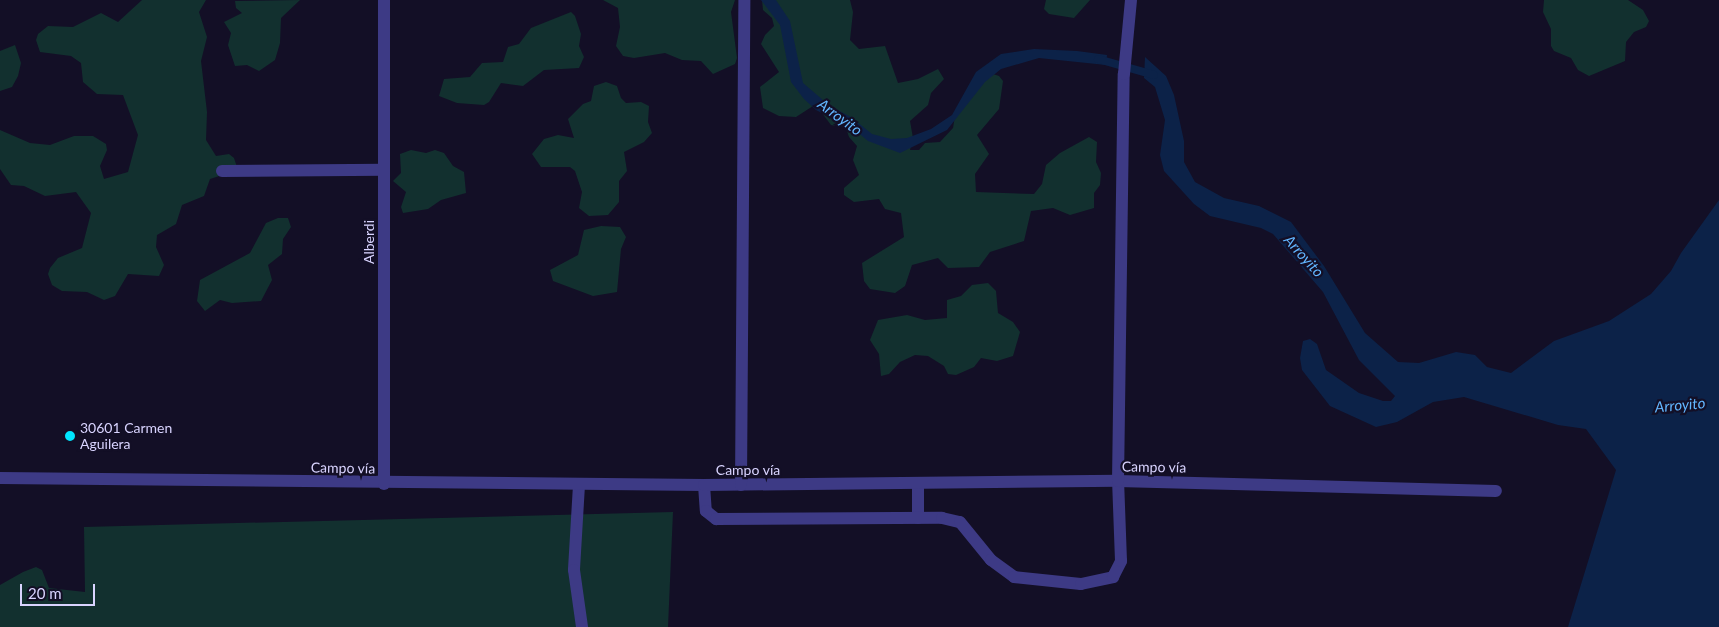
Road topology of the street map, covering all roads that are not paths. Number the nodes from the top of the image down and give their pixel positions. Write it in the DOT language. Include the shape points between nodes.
graph roads {
  1 [pos="384,0"];
  2 [pos="1131,0"];
  3 [pos="744,4"];
  4 [pos="384,170"];
  5 [pos="222,171"];
  6 [pos="0,478"];
  7 [pos="1118,481"];
  8 [pos="384,484"];
  9 [pos="579,484"];
  10 [pos="918,484"];
  11 [pos="704,485"];
  12 [pos="741,485"];
  13 [pos="1496,491"];
  14 [pos="918,518"];
  15 [pos="582,627"];
  1 -- 4 [label="street, Alberdi"];
  2 -- 7 [label="street" via="1124,74"];
  3 -- 12 [label="street"];
  4 -- 5 [label="street"];
  4 -- 8 [label="street, Alberdi"];
  6 -- 8 [label="street, Campo vía"];
  7 -- 10 [label="street, Campo vía"];
  7 -- 13 [label="street, Campo vía"];
  7 -- 14 [label="street" via="1121,561 1113,577 1081,584 1014,577 991,560 960,522"];
  8 -- 9 [label="street, Campo vía"];
  9 -- 11 [label="street, Campo vía"];
  9 -- 15 [label="street" via="574,570"];
  10 -- 12 [label="street, Campo vía"];
  10 -- 14 [label="street"];
  11 -- 12 [label="street, Campo vía"];
  11 -- 14 [label="street" via="706,511 716,519"];
}
